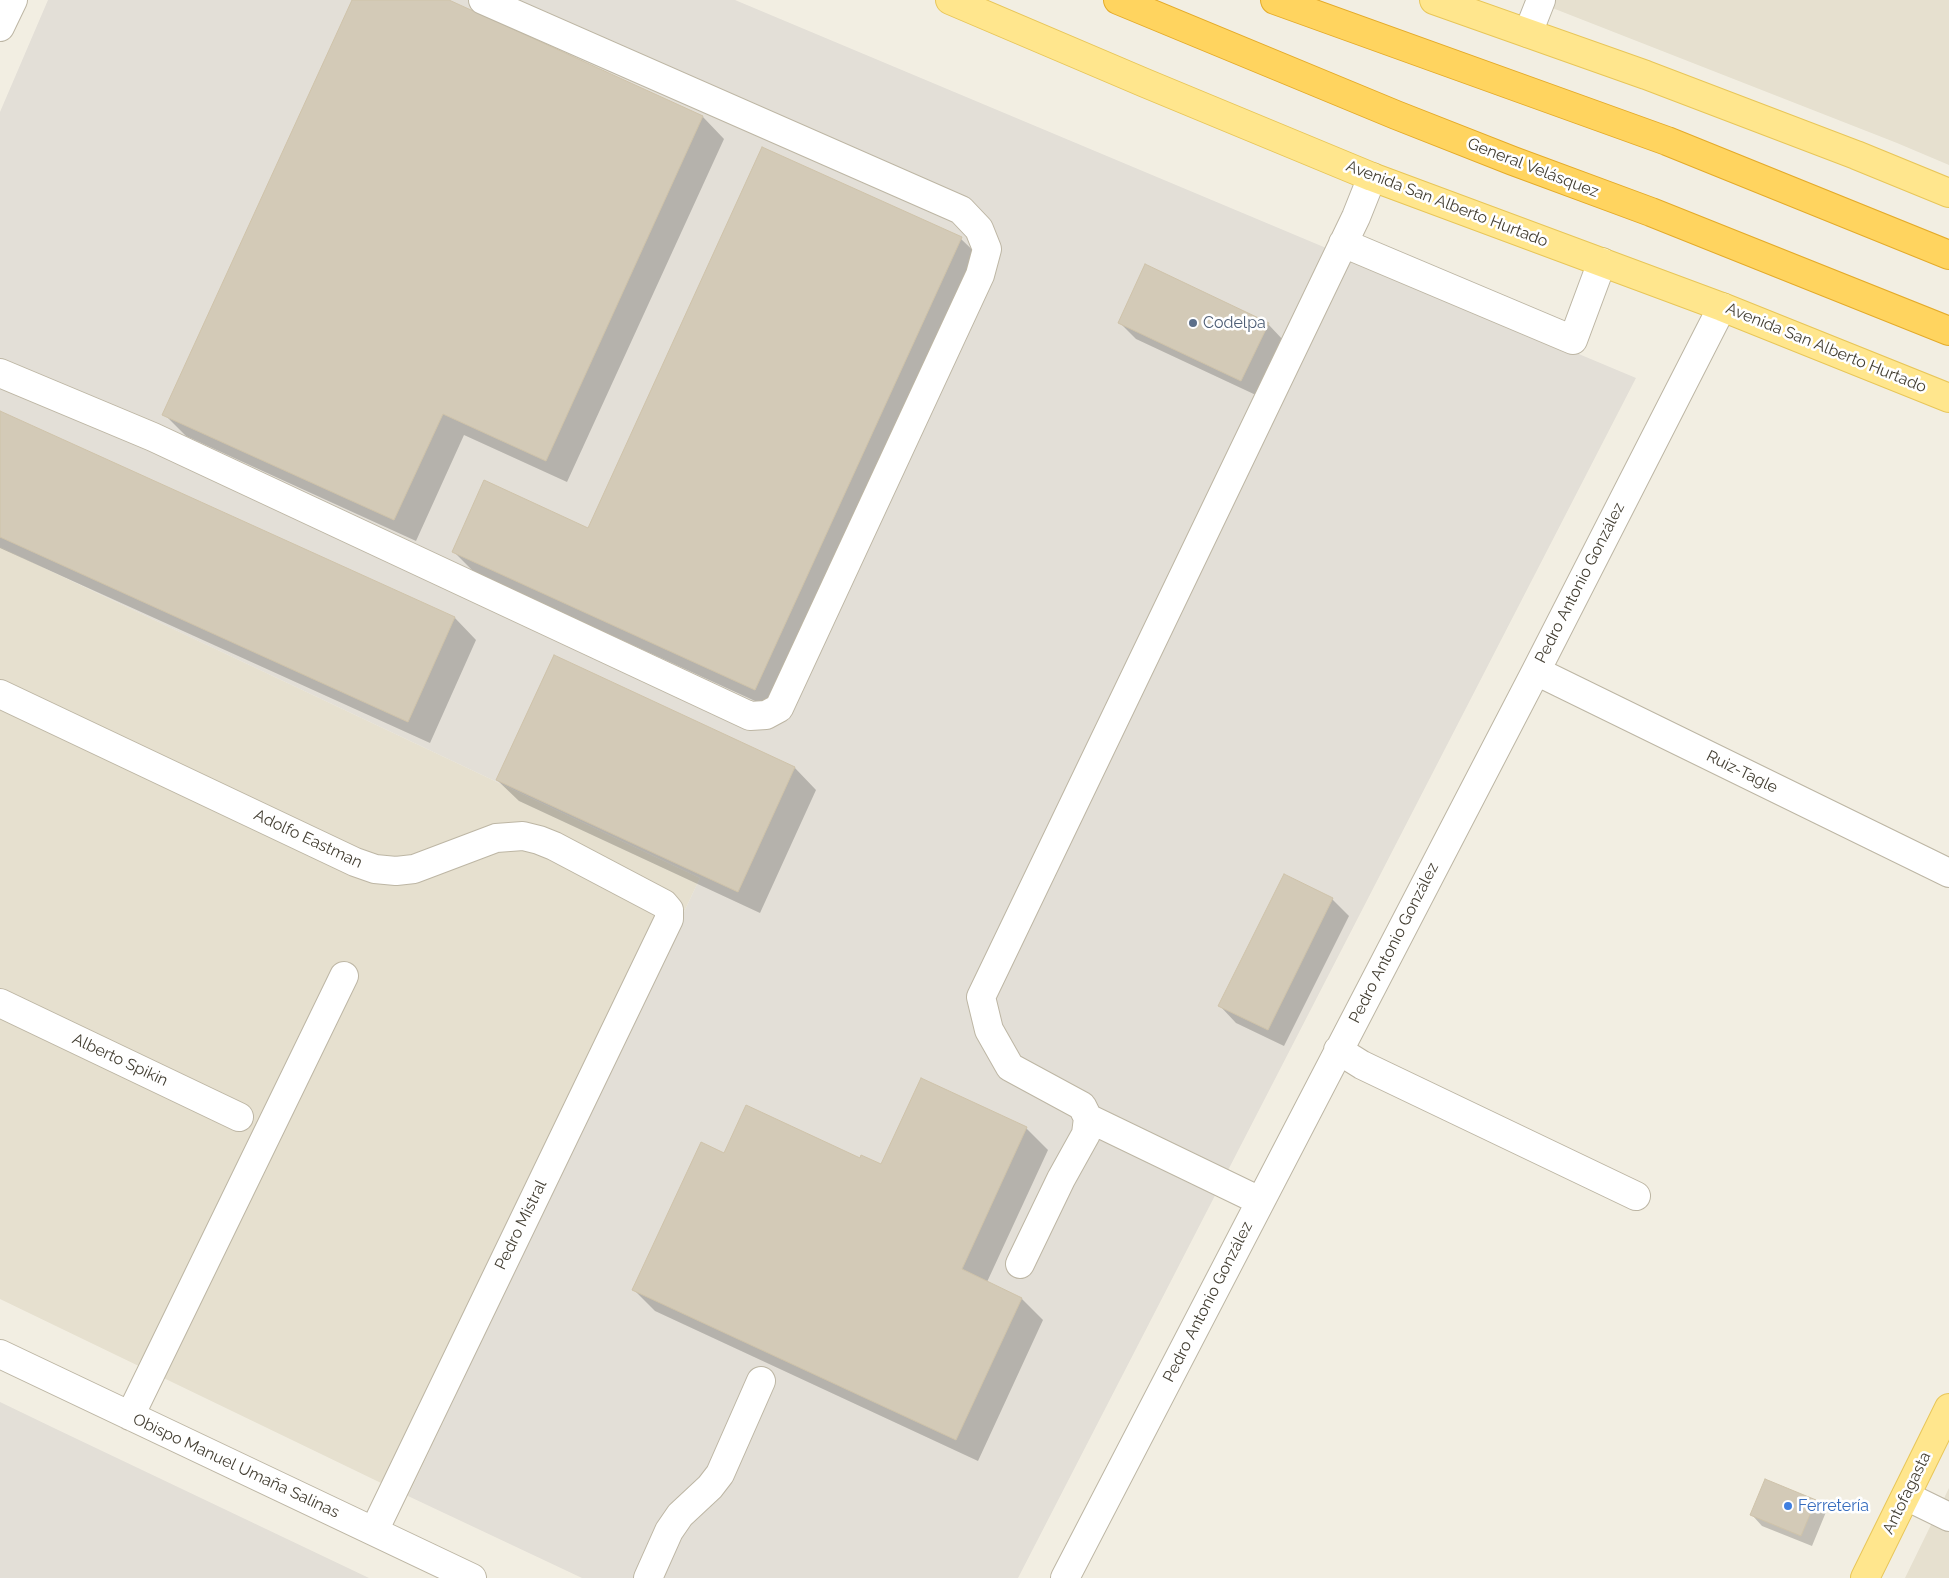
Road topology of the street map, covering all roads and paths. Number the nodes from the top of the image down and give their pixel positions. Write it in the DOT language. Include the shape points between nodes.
graph roads {
  1 [pos="13,0"];
  2 [pos="483,0"];
  3 [pos="950,0"];
  4 [pos="1118,0"];
  5 [pos="1275,0"];
  6 [pos="1434,0"];
  7 [pos="1541,0"];
  8 [pos="0,27"];
  9 [pos="1528,33"];
  10 [pos="1372,177"];
  11 [pos="1949,193"];
  12 [pos="1343,243"];
  13 [pos="1949,255"];
  14 [pos="1602,262"];
  15 [pos="1722,307"];
  16 [pos="1949,331"];
  17 [pos="0,373"];
  18 [pos="1949,398"];
  19 [pos="1536,670"];
  20 [pos="0,694"];
  21 [pos="1949,873"];
  22 [pos="669,919"];
  23 [pos="344,976"];
  24 [pos="0,1003"];
  25 [pos="1338,1050"];
  26 [pos="240,1117"];
  27 [pos="1088,1118"];
  28 [pos="1636,1196"];
  29 [pos="1260,1201"];
  30 [pos="1020,1264"];
  31 [pos="0,1354"];
  32 [pos="760,1381"];
  33 [pos="1949,1408"];
  34 [pos="130,1416"];
  35 [pos="1906,1496"];
  36 [pos="1949,1517"];
  37 [pos="374,1531"];
  38 [pos="472,1578"];
  39 [pos="648,1578"];
  40 [pos="1065,1578"];
  41 [pos="1865,1578"];
  1 -- 8 [label="street"];
  2 -- 17 [label="street" via="961,210 979,229 987,249 980,275 779,708 766,715 750,716 153,437"];
  3 -- 10 [label="main road, Avenida San Alberto Hurtado"];
  4 -- 16 [label="highway, General Velásquez" via="1441,133"];
  5 -- 13 [label="highway" via="1667,140"];
  6 -- 9 [label="main road"];
  7 -- 9 [label="street"];
  9 -- 11 [label="main road" via="1743,111"];
  10 -- 12 [label="street"];
  10 -- 14 [label="main road, Avenida San Alberto Hurtado"];
  12 -- 14 [label="street" via="1573,340"];
  12 -- 27 [label="street" via="981,997 989,1030 1010,1067 1082,1106"];
  14 -- 15 [label="main road, Avenida San Alberto Hurtado"];
  15 -- 18 [label="main road, Avenida San Alberto Hurtado"];
  15 -- 19 [label="street, Pedro Antonio González"];
  19 -- 21 [label="street, Ruiz-Tagle"];
  19 -- 25 [label="street, Pedro Antonio González"];
  20 -- 22 [label="street, Adolfo Eastman" via="375,869 414,869 496,838 523,836 554,846 664,904 669,910"];
  22 -- 37 [label="street, Pedro Mistral"];
  23 -- 34 [label="street"];
  24 -- 26 [label="street, Alberto Spikin"];
  25 -- 28 [label="street" via="1362,1065"];
  25 -- 29 [label="street, Pedro Antonio González"];
  27 -- 29 [label="street"];
  27 -- 30 [label="street" via="1086,1134"];
  29 -- 40 [label="street, Pedro Antonio González"];
  31 -- 34 [label="street, Obispo Manuel Umaña Salinas"];
  32 -- 39 [label="street" via="720,1474 668,1531"];
  33 -- 35 [label="main road, Antofagasta"];
  34 -- 37 [label="street, Obispo Manuel Umaña Salinas"];
  35 -- 36 [label="street"];
  35 -- 41 [label="main road, Antofagasta"];
  37 -- 38 [label="street, Obispo Manuel Umaña Salinas"];
}
